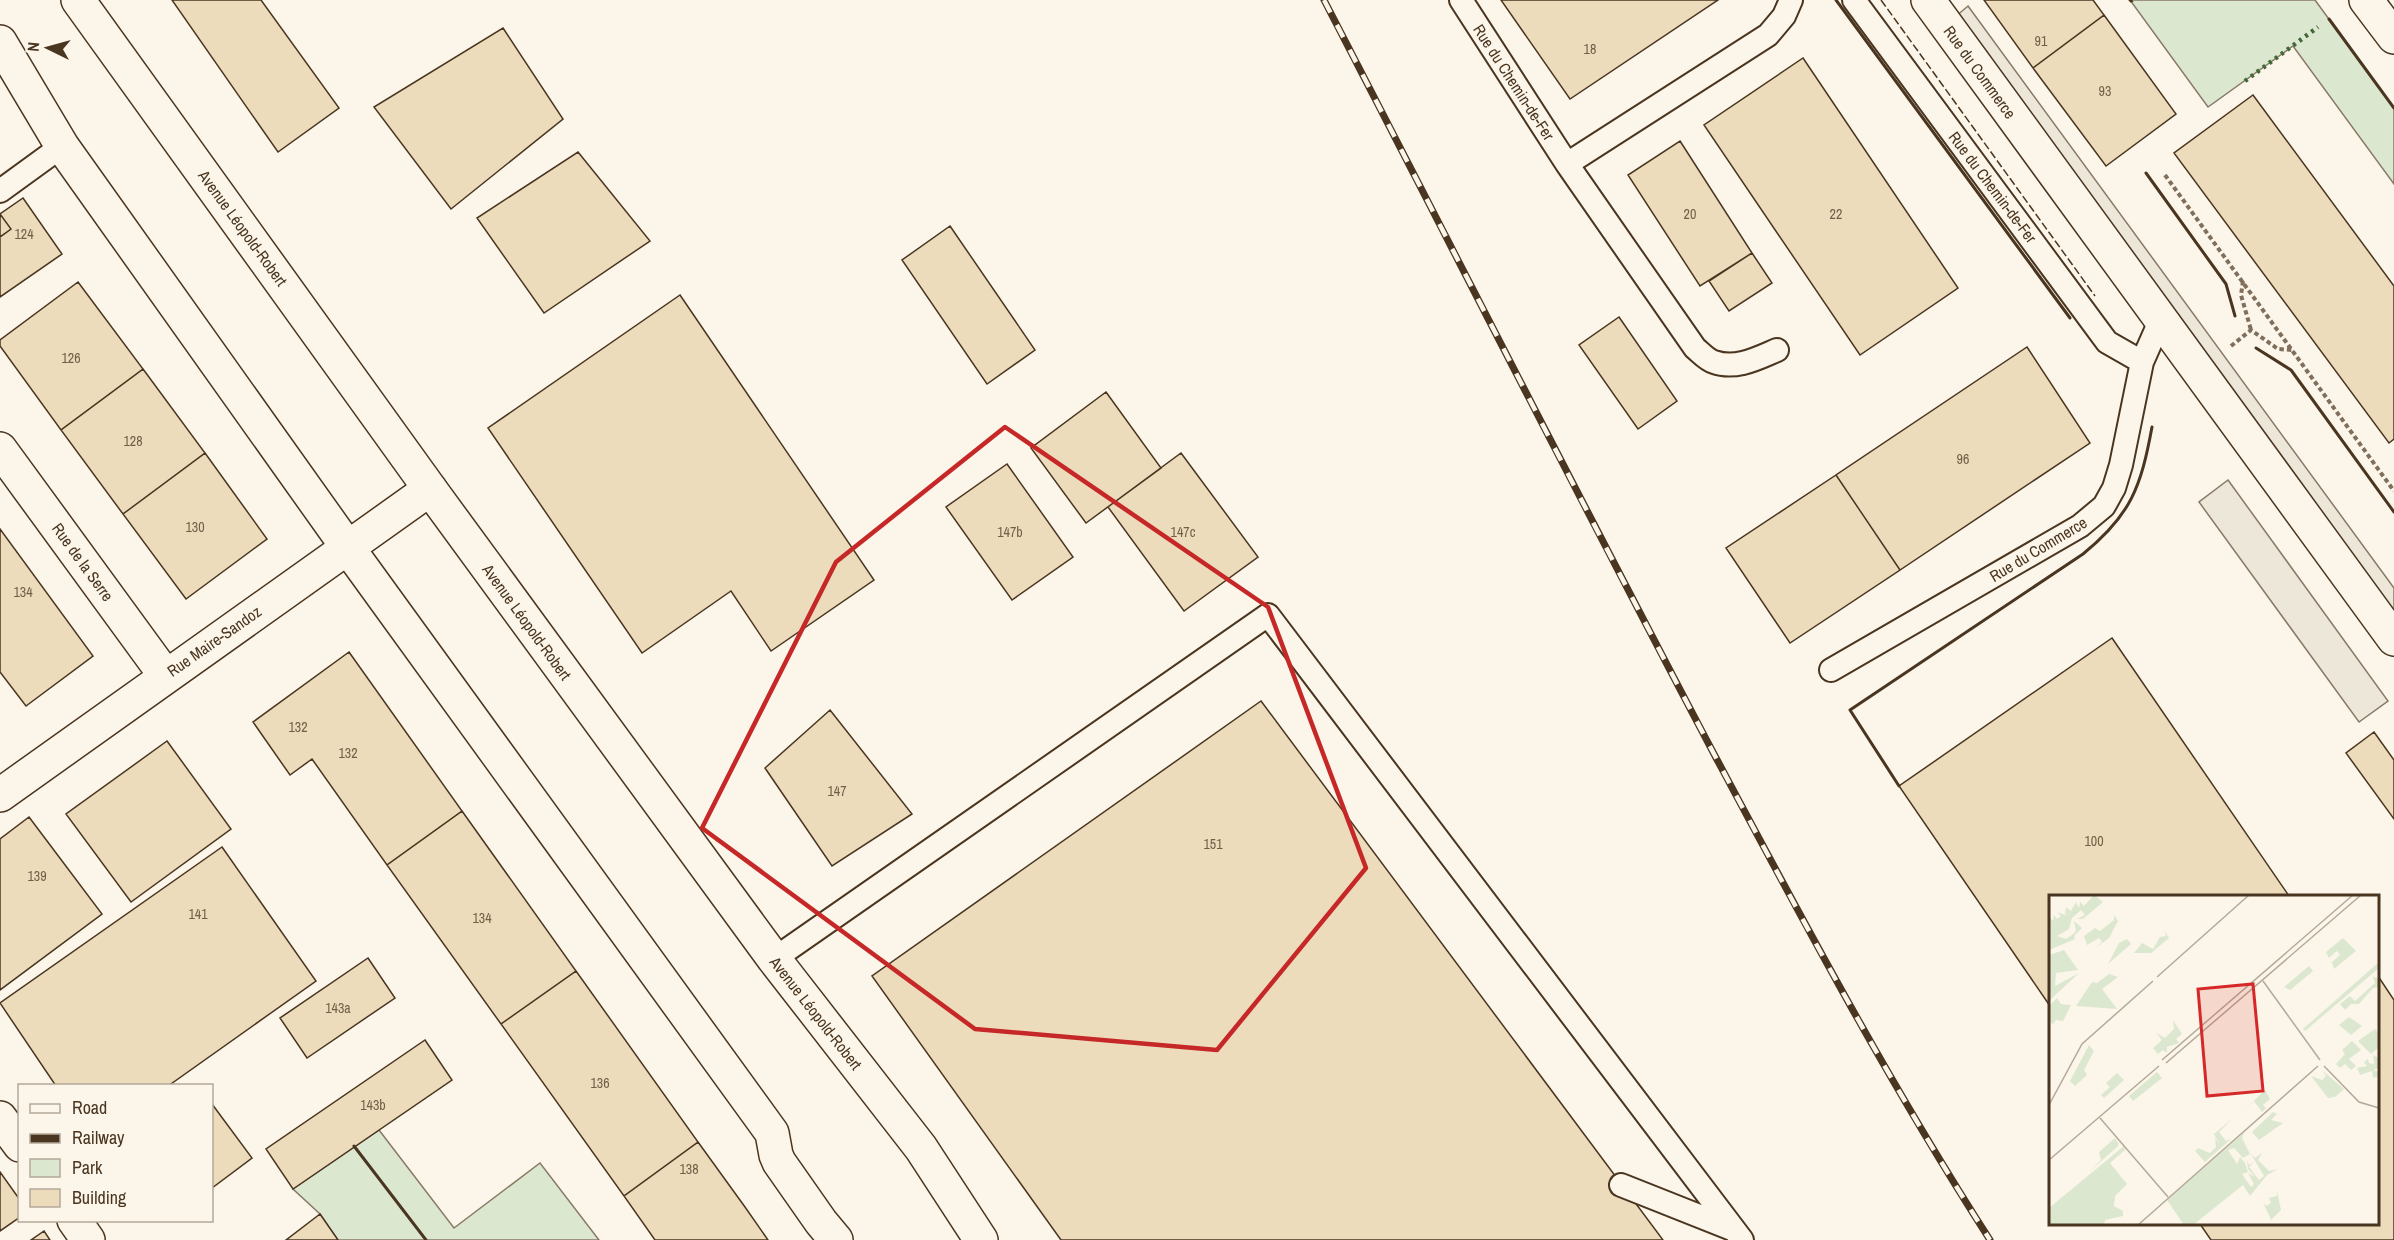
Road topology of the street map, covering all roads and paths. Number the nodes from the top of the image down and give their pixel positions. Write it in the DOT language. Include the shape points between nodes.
graph roads {
  1 [pos="78,0"];
  2 [pos="1461,0"];
  3 [pos="1791,0"];
  4 [pos="1854,0"];
  5 [pos="1928,0"];
  6 [pos="2366,0"];
  7 [pos="2394,37"];
  8 [pos="0,42"];
  9 [pos="62,146"];
  10 [pos="1567,164"];
  11 [pos="2166,175"];
  12 [pos="0,191"];
  13 [pos="2243,281"];
  14 [pos="2161,319"];
  15 [pos="2251,330"];
  16 [pos="2237,341"];
  17 [pos="1777,350"];
  18 [pos="2294,350"];
  19 [pos="2142,362"];
  20 [pos="0,449"];
  21 [pos="430,489"];
  22 [pos="2394,491"];
  23 [pos="348,548"];
  24 [pos="2394,639"];
  25 [pos="1831,670"];
  26 [pos="165,675"];
  27 [pos="0,795"];
  28 [pos="774,959"];
  29 [pos="0,1118"];
  30 [pos="18,1142"];
  31 [pos="1622,1185"];
  32 [pos="75,1222"];
  33 [pos="1738,1235"];
  34 [pos="88,1240"];
  35 [pos="836,1240"];
  36 [pos="981,1240"];
  1 -- 21 [label="main road, Avenue Léopold-Robert"];
  2 -- 10 [label="lane, Rue du Chemin-de-Fer"];
  3 -- 10 [label="lane" via="1768,35"];
  4 -- 19 [label="lane, Rue du Chemin-de-Fer" via="2108,342"];
  5 -- 14 [label="main road, Rue du Commerce"];
  6 -- 7 [label="main road"];
  8 -- 9 [label="main road"];
  9 -- 12 [label="lane"];
  9 -- 23 [label="main road"];
  10 -- 17 [label="lane, Rue du Chemin-de-Fer" via="1695,348 1712,362 1732,365"];
  11 -- 13 [label="path"];
  13 -- 15 [label="path" via="2241,295"];
  13 -- 18 [label="path"];
  14 -- 19 [label="lane, Rue du Commerce"];
  14 -- 24 [label="main road, Rue du Commerce"];
  15 -- 16 [label="path"];
  15 -- 18 [label="path" via="2278,349"];
  18 -- 22 [label="path"];
  19 -- 25 [label="lane, Rue du Commerce" via="2121,465 2104,506 2080,526"];
  20 -- 26 [label="main road, Rue de la Serre"];
  21 -- 23 [label="main road, Rue Maire-Sandoz"];
  21 -- 28 [label="main road, Avenue Léopold-Robert"];
  23 -- 26 [label="main road, Rue Maire-Sandoz"];
  23 -- 35 [label="main road" via="772,1133 779,1162"];
  26 -- 27 [label="main road, Rue Maire-Sandoz"];
  28 -- 33 [label="lane" via="1268,615"];
  28 -- 36 [label="main road, Avenue Léopold-Robert" via="921,1148"];
  29 -- 30 [label="main road"];
  31 -- 33 [label="lane"];
  32 -- 34 [label="main road"];
}
